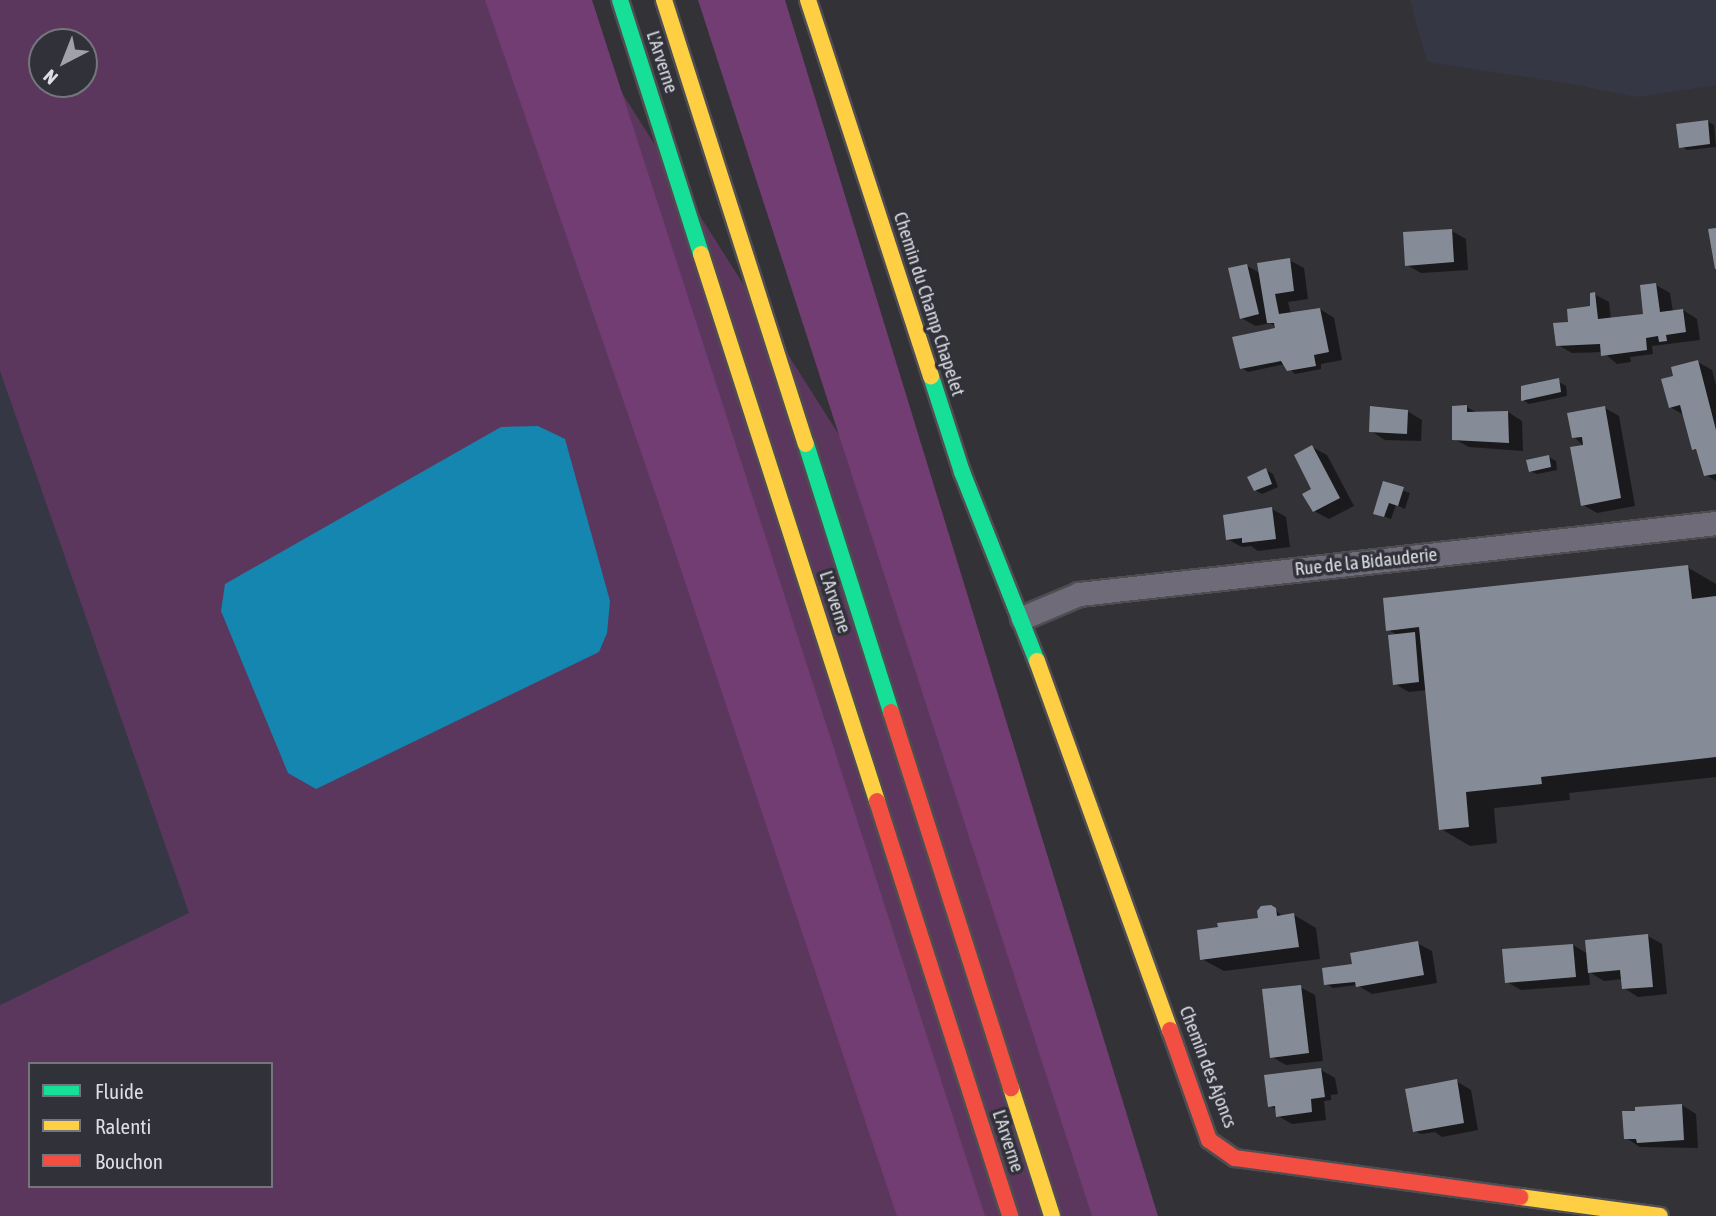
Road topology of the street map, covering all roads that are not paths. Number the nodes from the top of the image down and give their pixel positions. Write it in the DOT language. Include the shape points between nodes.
graph roads {
  1 [pos="620,0"];
  2 [pos="664,0"];
  3 [pos="808,0"];
  4 [pos="1716,523"];
  5 [pos="1022,618"];
  6 [pos="1010,1216"];
  7 [pos="1052,1216"];
  8 [pos="1660,1216"];
  1 -- 6 [label="main road, L'Arverne"];
  2 -- 7 [label="main road, L'Arverne"];
  3 -- 5 [label="main road, Chemin du Champ Chapelet" via="962,472"];
  4 -- 5 [label="street, Rue de la Bidauderie" via="1079,594"];
  5 -- 8 [label="main road, Chemin des Ajoncs" via="1209,1140 1235,1158"];
}
